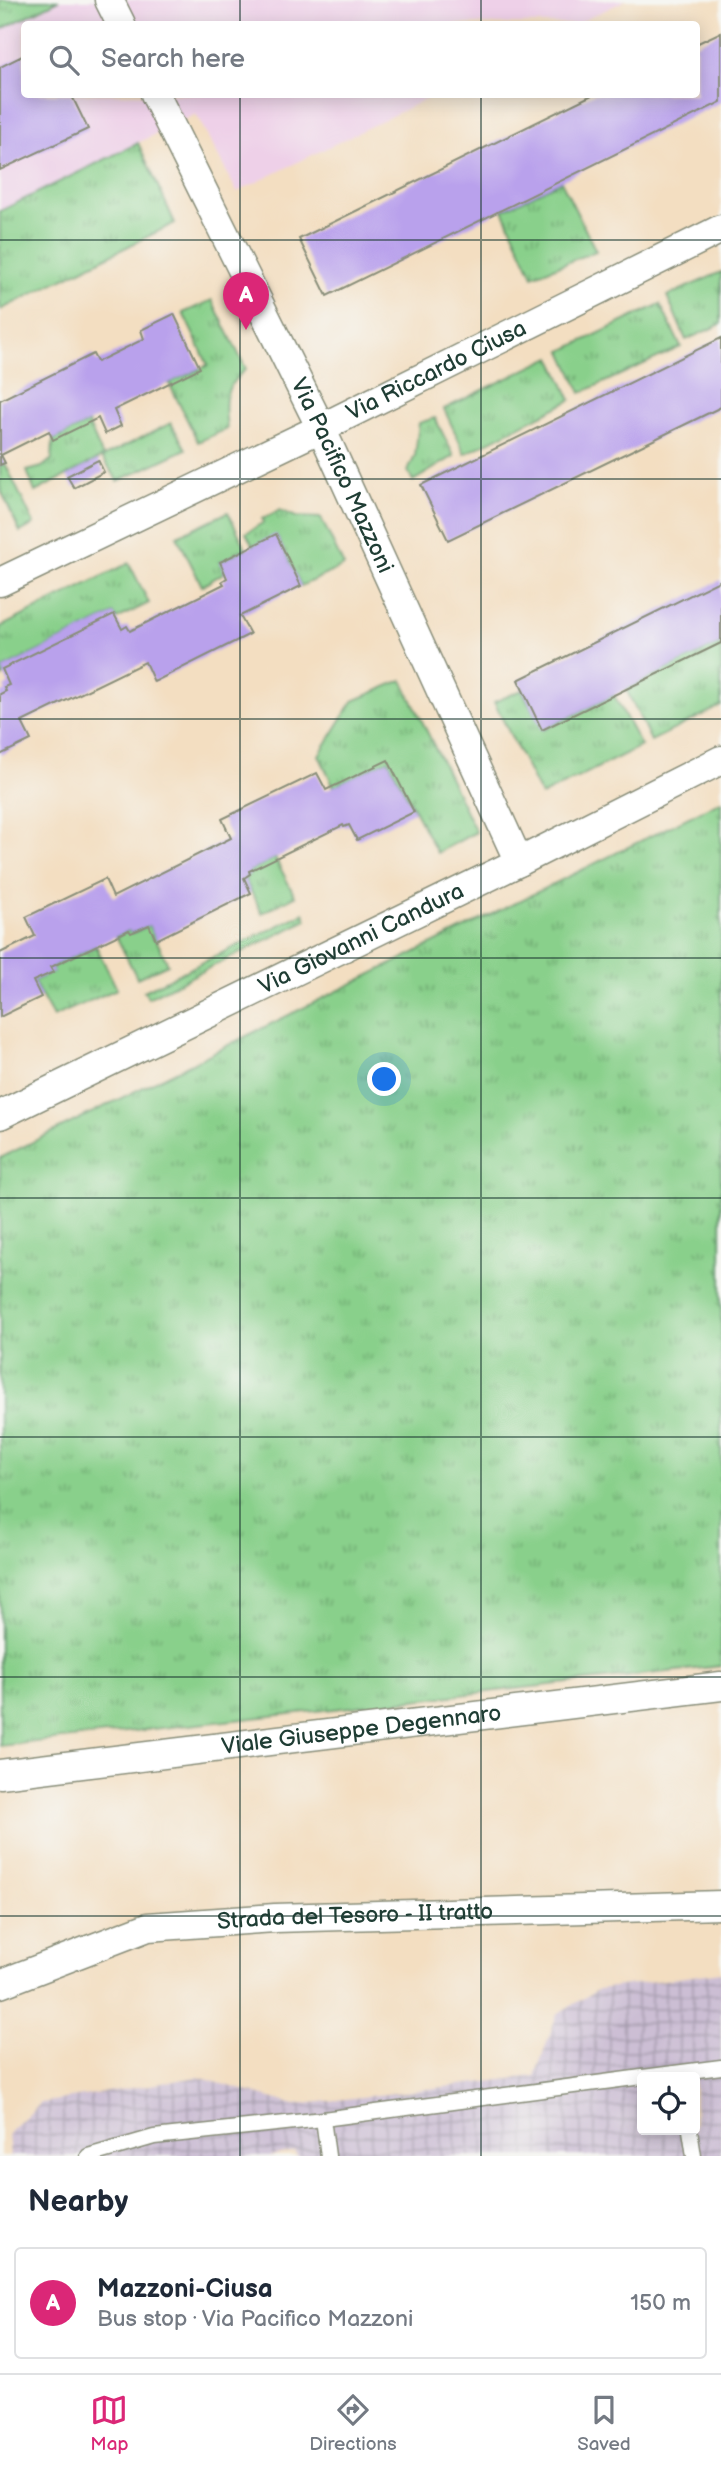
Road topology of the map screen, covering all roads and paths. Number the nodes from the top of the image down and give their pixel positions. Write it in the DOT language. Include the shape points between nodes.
graph roads {
  1 [pos="109,0"];
  2 [pos="120,21"];
  3 [pos="157,98"];
  4 [pos="721,229"];
  5 [pos="321,428"];
  6 [pos="0,582"];
  7 [pos="721,760"];
  8 [pos="519,862"];
  9 [pos="0,1115"];
  10 [pos="721,1686"];
  11 [pos="0,1774"];
  12 [pos="721,1905"];
  13 [pos="0,1984"];
  14 [pos="721,2067"];
  15 [pos="697,2072"];
  16 [pos="637,2078"];
  17 [pos="323,2119"];
  18 [pos="691,2135"];
  19 [pos="88,2156"];
  20 [pos="328,2156"];
  21 [pos="694,2156"];
  1 -- 2 [label="street"];
  3 -- 5 [label="street, Via Pacifico Mazzoni"];
  4 -- 5 [label="street, Via Riccardo Ciusa"];
  5 -- 6 [label="street, Via Riccardo Ciusa"];
  5 -- 8 [label="street, Via Pacifico Mazzoni"];
  7 -- 8 [label="street, Via Giovanni Candura"];
  8 -- 9 [label="street, Via Giovanni Candura"];
  10 -- 11 [label="street, Viale Giuseppe Degennaro"];
  12 -- 13 [label="street, Strada del Tesoro - II tratto" via="275,1918 148,1927"];
  14 -- 15 [label="lane"];
  16 -- 17 [label="lane"];
  17 -- 19 [label="lane" via="154,2137"];
  17 -- 20 [label="lane"];
  18 -- 21 [label="lane"];
}
